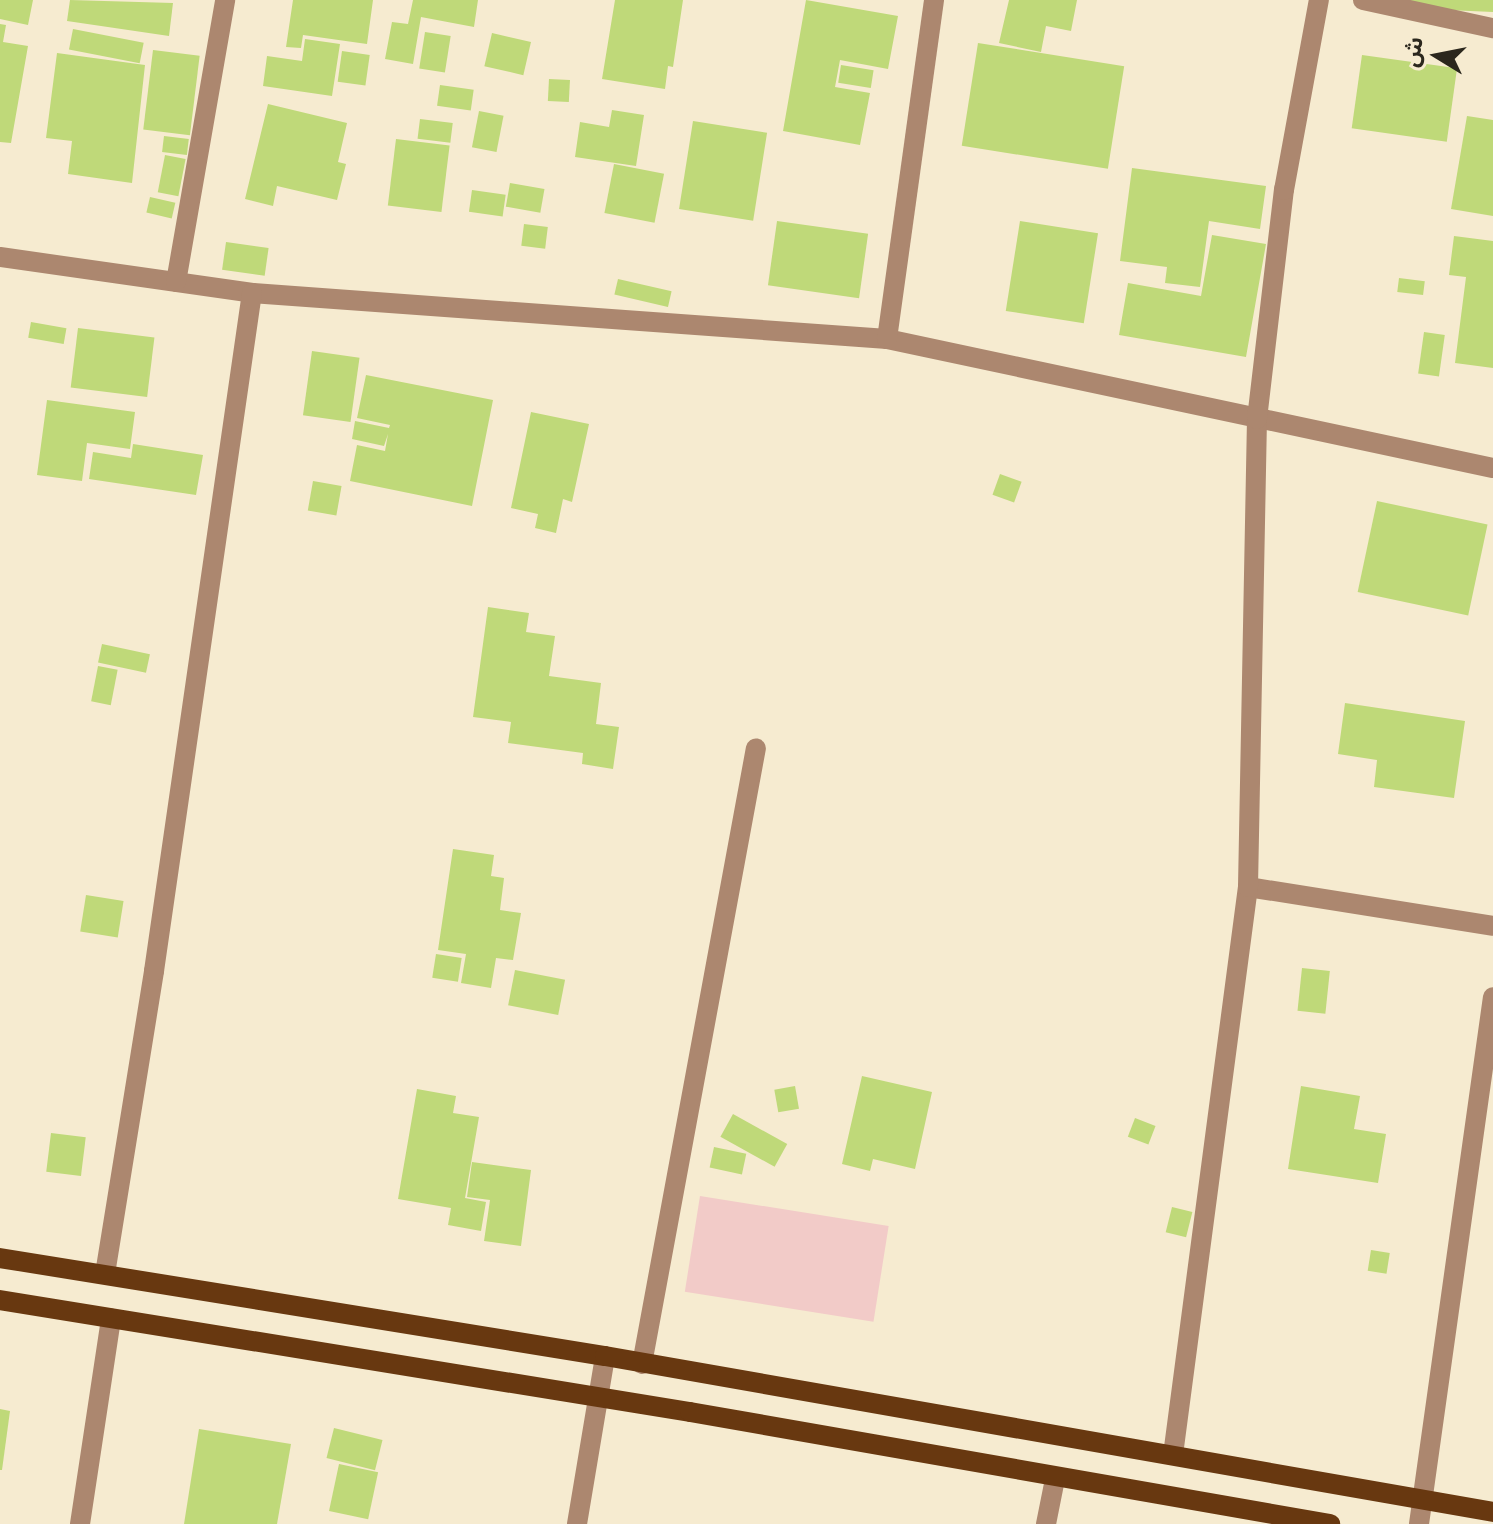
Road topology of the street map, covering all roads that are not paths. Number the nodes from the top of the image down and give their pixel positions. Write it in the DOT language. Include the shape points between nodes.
graph roads {
  1 [pos="225,0"];
  2 [pos="934,0"];
  3 [pos="1319,0"];
  4 [pos="1363,0"];
  5 [pos="1493,28"];
  6 [pos="0,257"];
  7 [pos="176,282"];
  8 [pos="252,293"];
  9 [pos="887,339"];
  10 [pos="1257,419"];
  11 [pos="1493,468"];
  12 [pos="756,748"];
  13 [pos="1248,887"];
  14 [pos="1493,926"];
  15 [pos="1493,997"];
  16 [pos="0,1258"];
  17 [pos="105,1274"];
  18 [pos="0,1300"];
  19 [pos="111,1318"];
  20 [pos="605,1356"];
  21 [pos="642,1364"];
  22 [pos="599,1397"];
  23 [pos="1173,1455"];
  24 [pos="1055,1479"];
  25 [pos="1423,1501"];
  26 [pos="1493,1512"];
  27 [pos="80,1524"];
  28 [pos="577,1524"];
  29 [pos="1046,1524"];
  30 [pos="1330,1524"];
  31 [pos="1419,1524"];
  1 -- 7 [label="street"];
  2 -- 9 [label="street"];
  3 -- 10 [label="street" via="1284,190"];
  4 -- 5 [label="street"];
  6 -- 7 [label="street"];
  7 -- 8 [label="street"];
  8 -- 9 [label="street"];
  8 -- 17 [label="street"];
  9 -- 10 [label="street"];
  10 -- 11 [label="street"];
  10 -- 13 [label="street"];
  12 -- 21 [label="street"];
  13 -- 14 [label="street"];
  13 -- 23 [label="street"];
  15 -- 25 [label="street"];
  16 -- 17 [label="main road"];
  17 -- 20 [label="main road"];
  18 -- 19 [label="main road"];
  19 -- 22 [label="main road"];
  19 -- 27 [label="street"];
  20 -- 21 [label="main road"];
  20 -- 22 [label="street"];
  21 -- 23 [label="main road"];
  22 -- 24 [label="main road"];
  22 -- 28 [label="street"];
  23 -- 25 [label="main road"];
  24 -- 29 [label="street"];
  24 -- 30 [label="main road"];
  25 -- 26 [label="main road"];
  25 -- 31 [label="street"];
}
